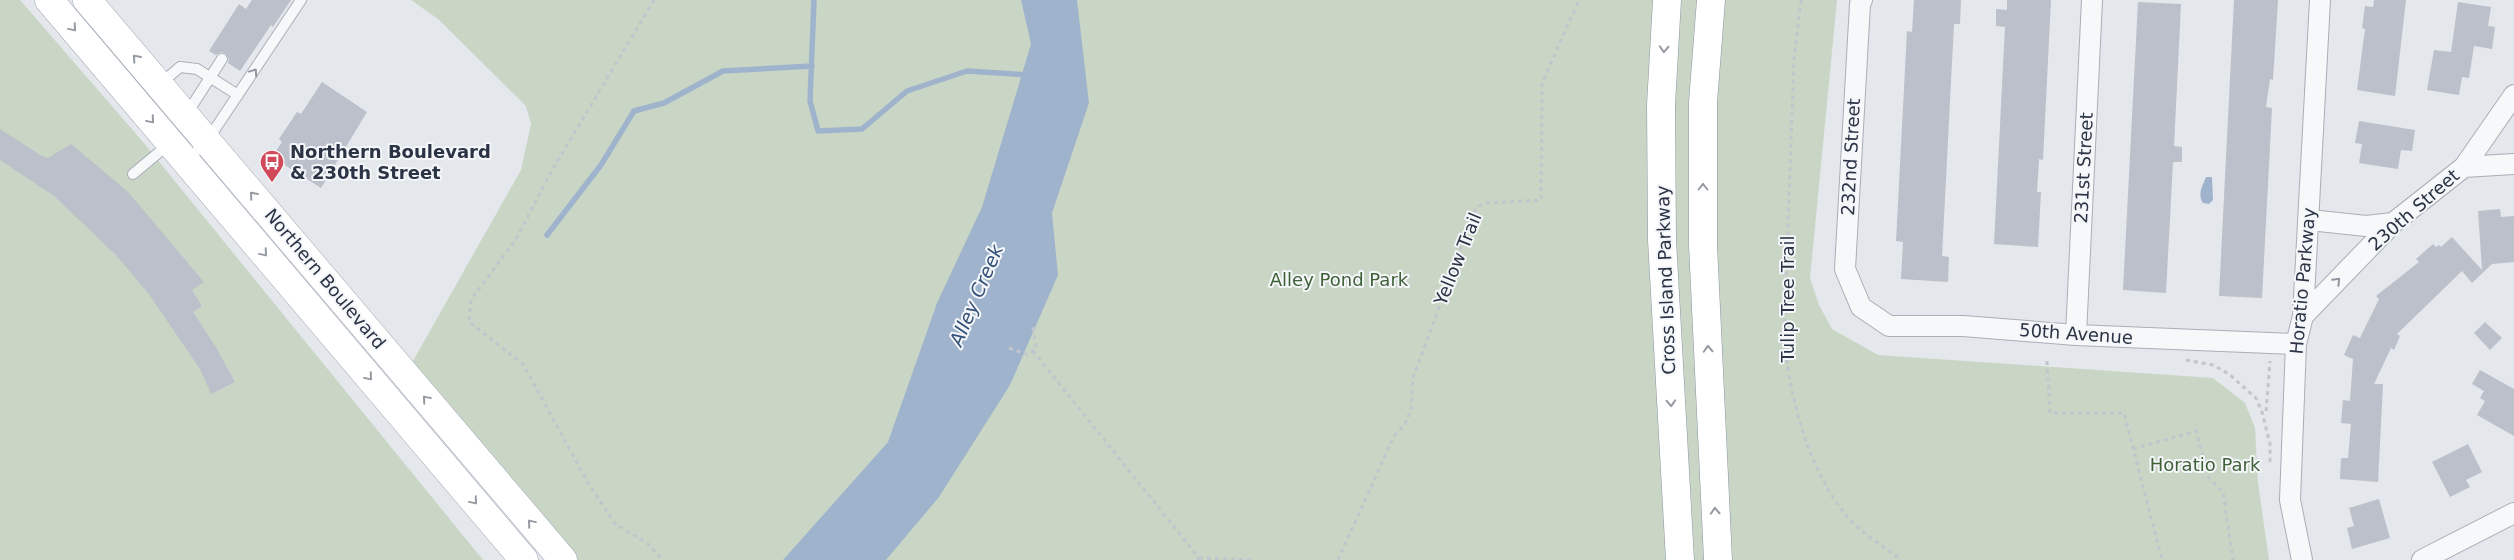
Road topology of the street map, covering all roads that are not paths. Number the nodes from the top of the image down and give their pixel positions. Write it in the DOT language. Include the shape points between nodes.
graph roads {
  1 [pos="49,0"];
  2 [pos="86,0"];
  3 [pos="301,0"];
  4 [pos="1667,0"];
  5 [pos="1711,0"];
  6 [pos="2092,0"];
  7 [pos="2320,0"];
  8 [pos="1861,2"];
  9 [pos="222,59"];
  10 [pos="211,77"];
  11 [pos="159,85"];
  12 [pos="238,95"];
  13 [pos="2514,95"];
  14 [pos="186,116"];
  15 [pos="207,141"];
  16 [pos="178,152"];
  17 [pos="2514,164"];
  18 [pos="2464,167"];
  19 [pos="133,174"];
  20 [pos="2310,220"];
  21 [pos="2393,223"];
  22 [pos="1861,307"];
  23 [pos="2303,316"];
  24 [pos="2076,335"];
  25 [pos="2296,344"];
  26 [pos="2514,513"];
  27 [pos="524,560"];
  28 [pos="563,560"];
  29 [pos="1680,560"];
  30 [pos="1718,560"];
  31 [pos="2302,560"];
  32 [pos="2422,560"];
  1 -- 16 [label="main road, Northern Boulevard, one-way"];
  11 -- 2 [label="main road, Northern Boulevard, one-way"];
  12 -- 3 [label="lane, one-way"];
  4 -- 29 [label="main road, Cross Island Parkway, one-way" via="1661,105 1662,240"];
  30 -- 5 [label="main road, one-way" via="1703,245 1703,102"];
  6 -- 24 [label="street, 231st Street"];
  7 -- 20 [label="street, Horatio Parkway"];
  8 -- 22 [label="street, 232nd Street" via="1845,269"];
  9 -- 10 [label="lane"];
  10 -- 11 [label="lane" via="197,69 180,67"];
  10 -- 12 [label="lane"];
  10 -- 14 [label="lane"];
  11 -- 14 [label="main road, Northern Boulevard"];
  12 -- 15 [label="lane"];
  13 -- 18 [label="street, 230th Street"];
  14 -- 15 [label="main road, Northern Boulevard"];
  15 -- 16 [label="lane"];
  28 -- 15 [label="main road, Northern Boulevard, one-way"];
  16 -- 19 [label="lane"];
  16 -- 27 [label="main road, Northern Boulevard, one-way"];
  17 -- 18 [label="street"];
  18 -- 21 [label="street, 230th Street"];
  20 -- 21 [label="street" via="2366,226"];
  20 -- 23 [label="street, Horatio Parkway"];
  23 -- 21 [label="street, 230th Street, one-way"];
  22 -- 24 [label="street, 50th Avenue" via="1889,326 1963,326"];
  23 -- 25 [label="street, Horatio Parkway"];
  24 -- 25 [label="street, 50th Avenue"];
  25 -- 31 [label="street, Horatio Parkway" via="2290,500"];
  26 -- 32 [label="street"];
}
